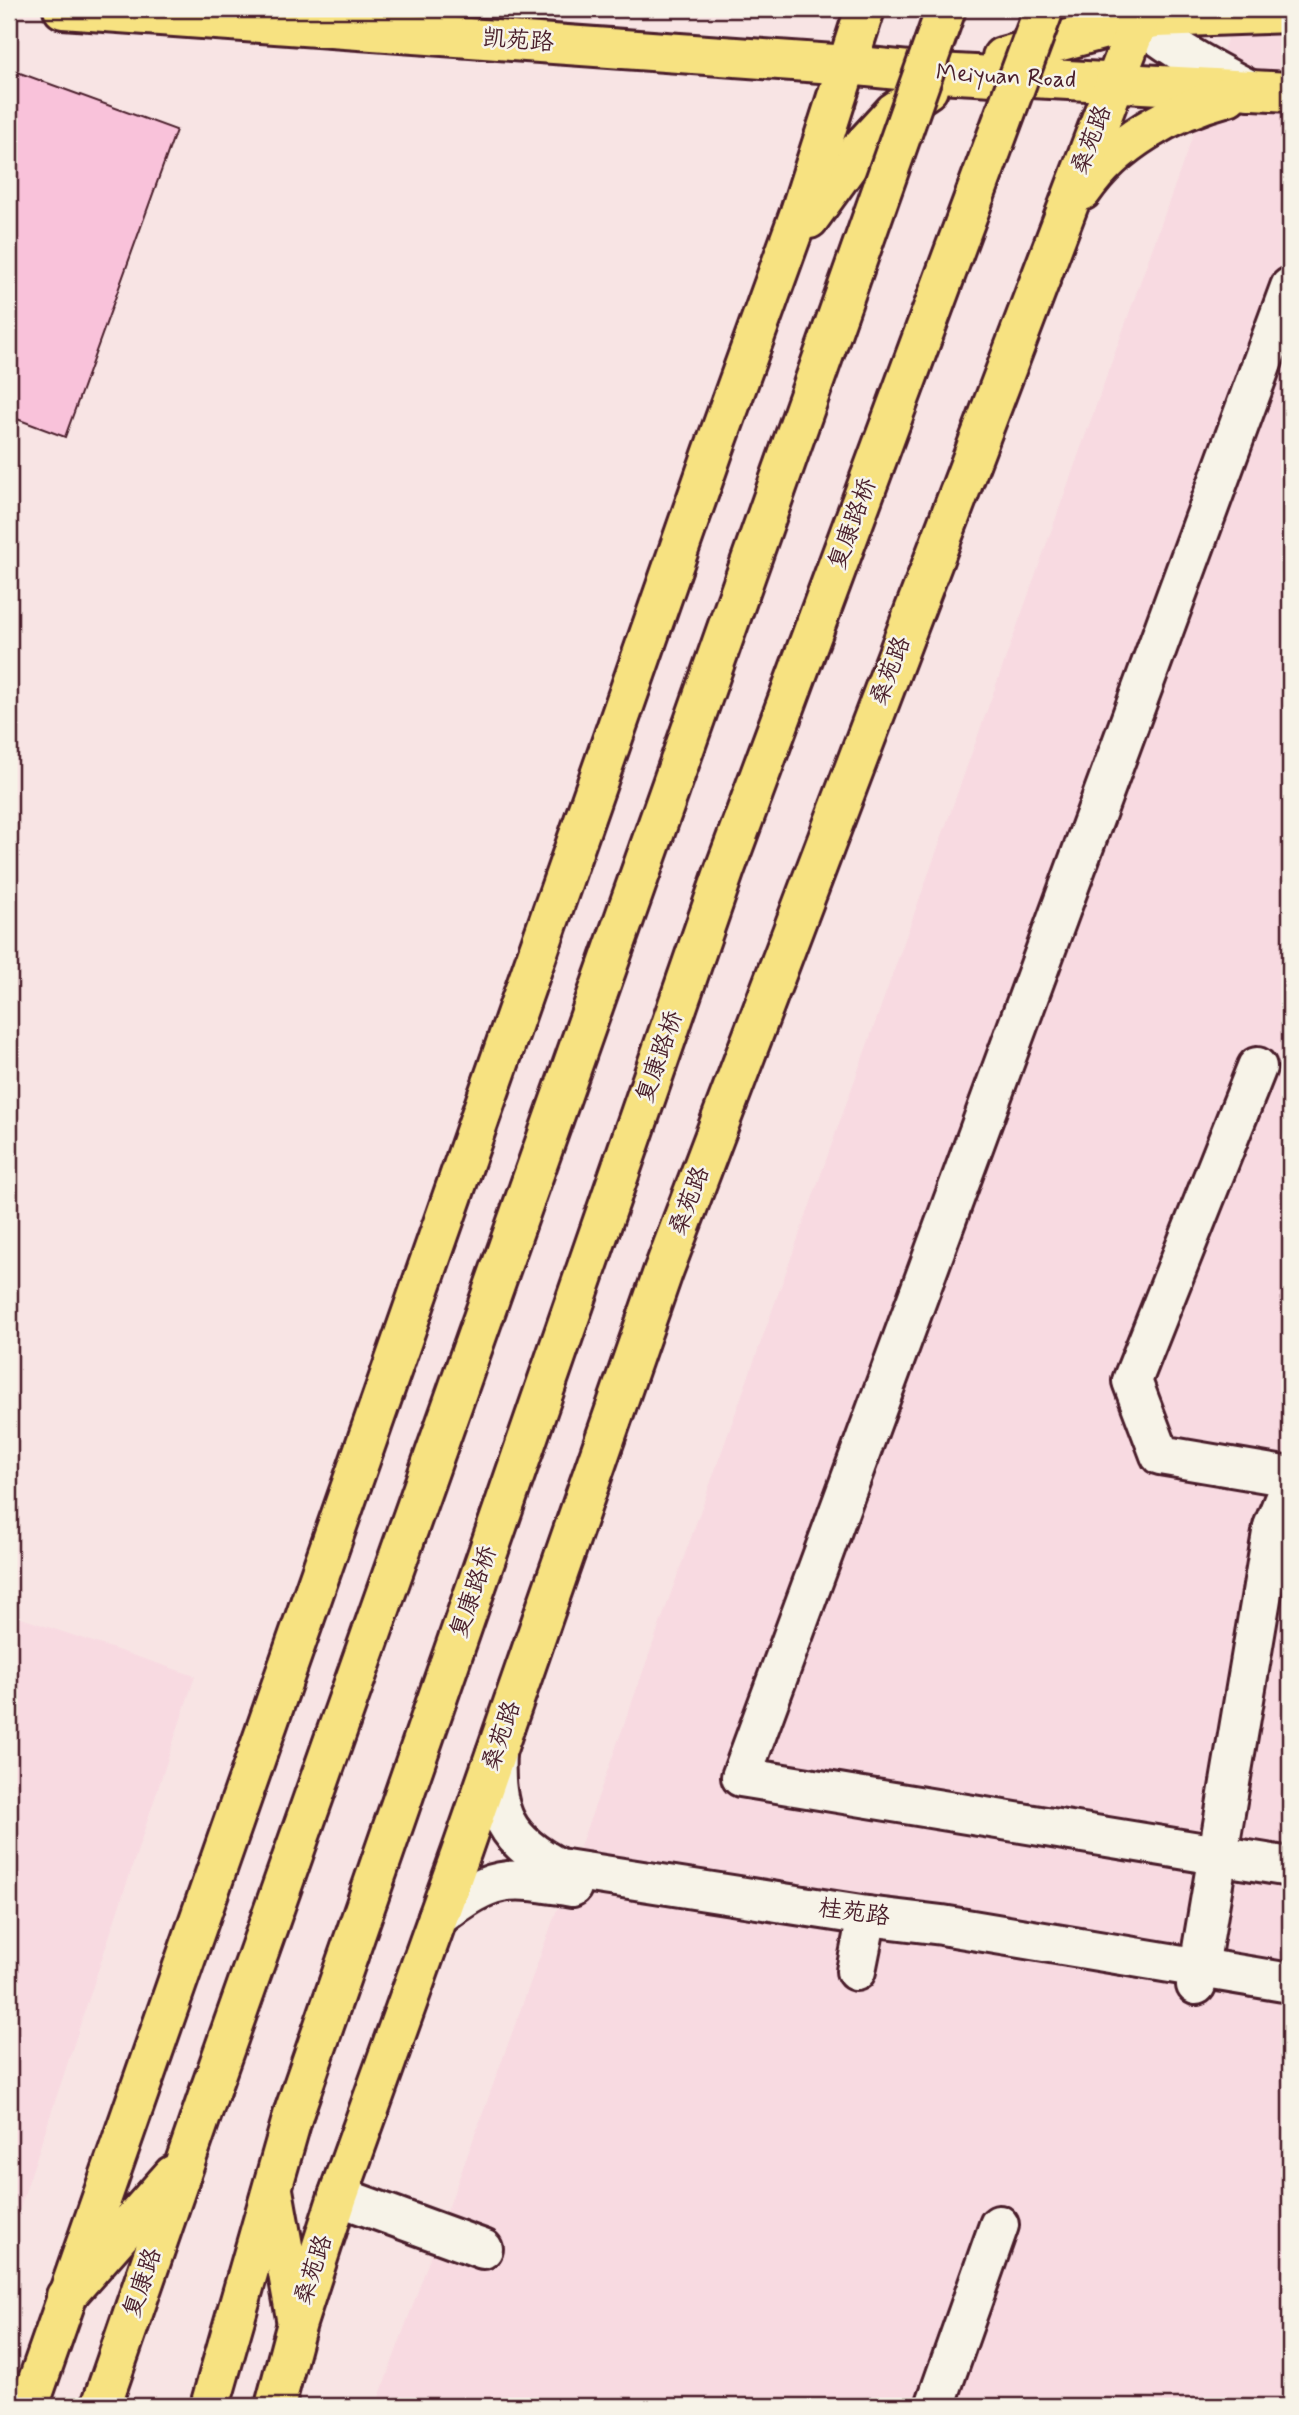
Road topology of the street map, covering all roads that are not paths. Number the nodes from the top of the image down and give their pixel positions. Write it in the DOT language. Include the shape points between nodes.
graph roads {
  1 [pos="63,9"];
  2 [pos="866,9"];
  3 [pos="946,9"];
  4 [pos="1044,9"];
  5 [pos="1135,13"];
  6 [pos="1290,13"];
  7 [pos="848,65"];
  8 [pos="952,74"];
  9 [pos="1114,83"];
  10 [pos="1250,90"];
  11 [pos="1290,92"];
  12 [pos="1059,228"];
  13 [pos="783,259"];
  14 [pos="1290,287"];
  15 [pos="1257,1068"];
  16 [pos="1290,1477"];
  17 [pos="1290,1485"];
  18 [pos="496,1753"];
  19 [pos="1219,1857"];
  20 [pos="1290,1867"];
  21 [pos="438,1917"];
  22 [pos="865,1924"];
  23 [pos="856,1971"];
  24 [pos="1197,1976"];
  25 [pos="1290,1983"];
  26 [pos="1290,2000"];
  27 [pos="186,2160"];
  28 [pos="273,2190"];
  29 [pos="338,2196"];
  30 [pos="999,2225"];
  31 [pos="483,2249"];
  32 [pos="66,2296"];
  33 [pos="297,2323"];
  34 [pos="37,2395"];
  35 [pos="101,2406"];
  36 [pos="210,2406"];
  37 [pos="275,2406"];
  38 [pos="935,2406"];
  1 -- 7 [label="main road, 凯苑路"];
  2 -- 7 [label="main road"];
  3 -- 27 [label="main road, 复康路, bridge"];
  4 -- 28 [label="main road, 复康路桥, bridge" via="724,869 294,2112"];
  5 -- 6 [label="main road" via="1156,18"];
  5 -- 8 [label="main road"];
  5 -- 9 [label="main road, 桑苑路"];
  5 -- 10 [label="street" via="1207,68"];
  7 -- 8 [label="main road, Meiyuan Road"];
  7 -- 13 [label="main road"];
  8 -- 9 [label="main road, Meiyuan Road"];
  8 -- 13 [label="main road" via="894,112 859,150"];
  9 -- 10 [label="main road, Meiyuan Road"];
  9 -- 12 [label="main road, 桑苑路"];
  10 -- 11 [label="main road, Meiyuan Road"];
  10 -- 12 [label="main road" via="1199,103 1121,148 1084,187"];
  12 -- 18 [label="main road, 桑苑路" via="663,1272"];
  13 -- 32 [label="main road"];
  14 -- 19 [label="street" via="741,1777"];
  15 -- 16 [label="street" via="1132,1381 1160,1455"];
  17 -- 19 [label="street" via="1273,1527"];
  18 -- 21 [label="main road, 桑苑路"];
  18 -- 22 [label="street, 桂苑路" via="494,1783 507,1825 536,1856 559,1868"];
  19 -- 20 [label="street"];
  19 -- 24 [label="street"];
  21 -- 22 [label="street, 桂苑路" via="480,1888 523,1879"];
  21 -- 29 [label="main road, 桑苑路"];
  22 -- 23 [label="street"];
  22 -- 24 [label="street, 桂苑路" via="942,1925"];
  24 -- 25 [label="street, 桂苑路"];
  24 -- 26 [label="street, 桂苑路"];
  27 -- 32 [label="main road"];
  27 -- 35 [label="main road, 复康路"];
  28 -- 33 [label="main road"];
  28 -- 36 [label="main road"];
  29 -- 31 [label="street"];
  29 -- 33 [label="main road, 桑苑路"];
  30 -- 38 [label="street"];
  32 -- 34 [label="main road"];
  33 -- 37 [label="main road, 桑苑路"];
}
